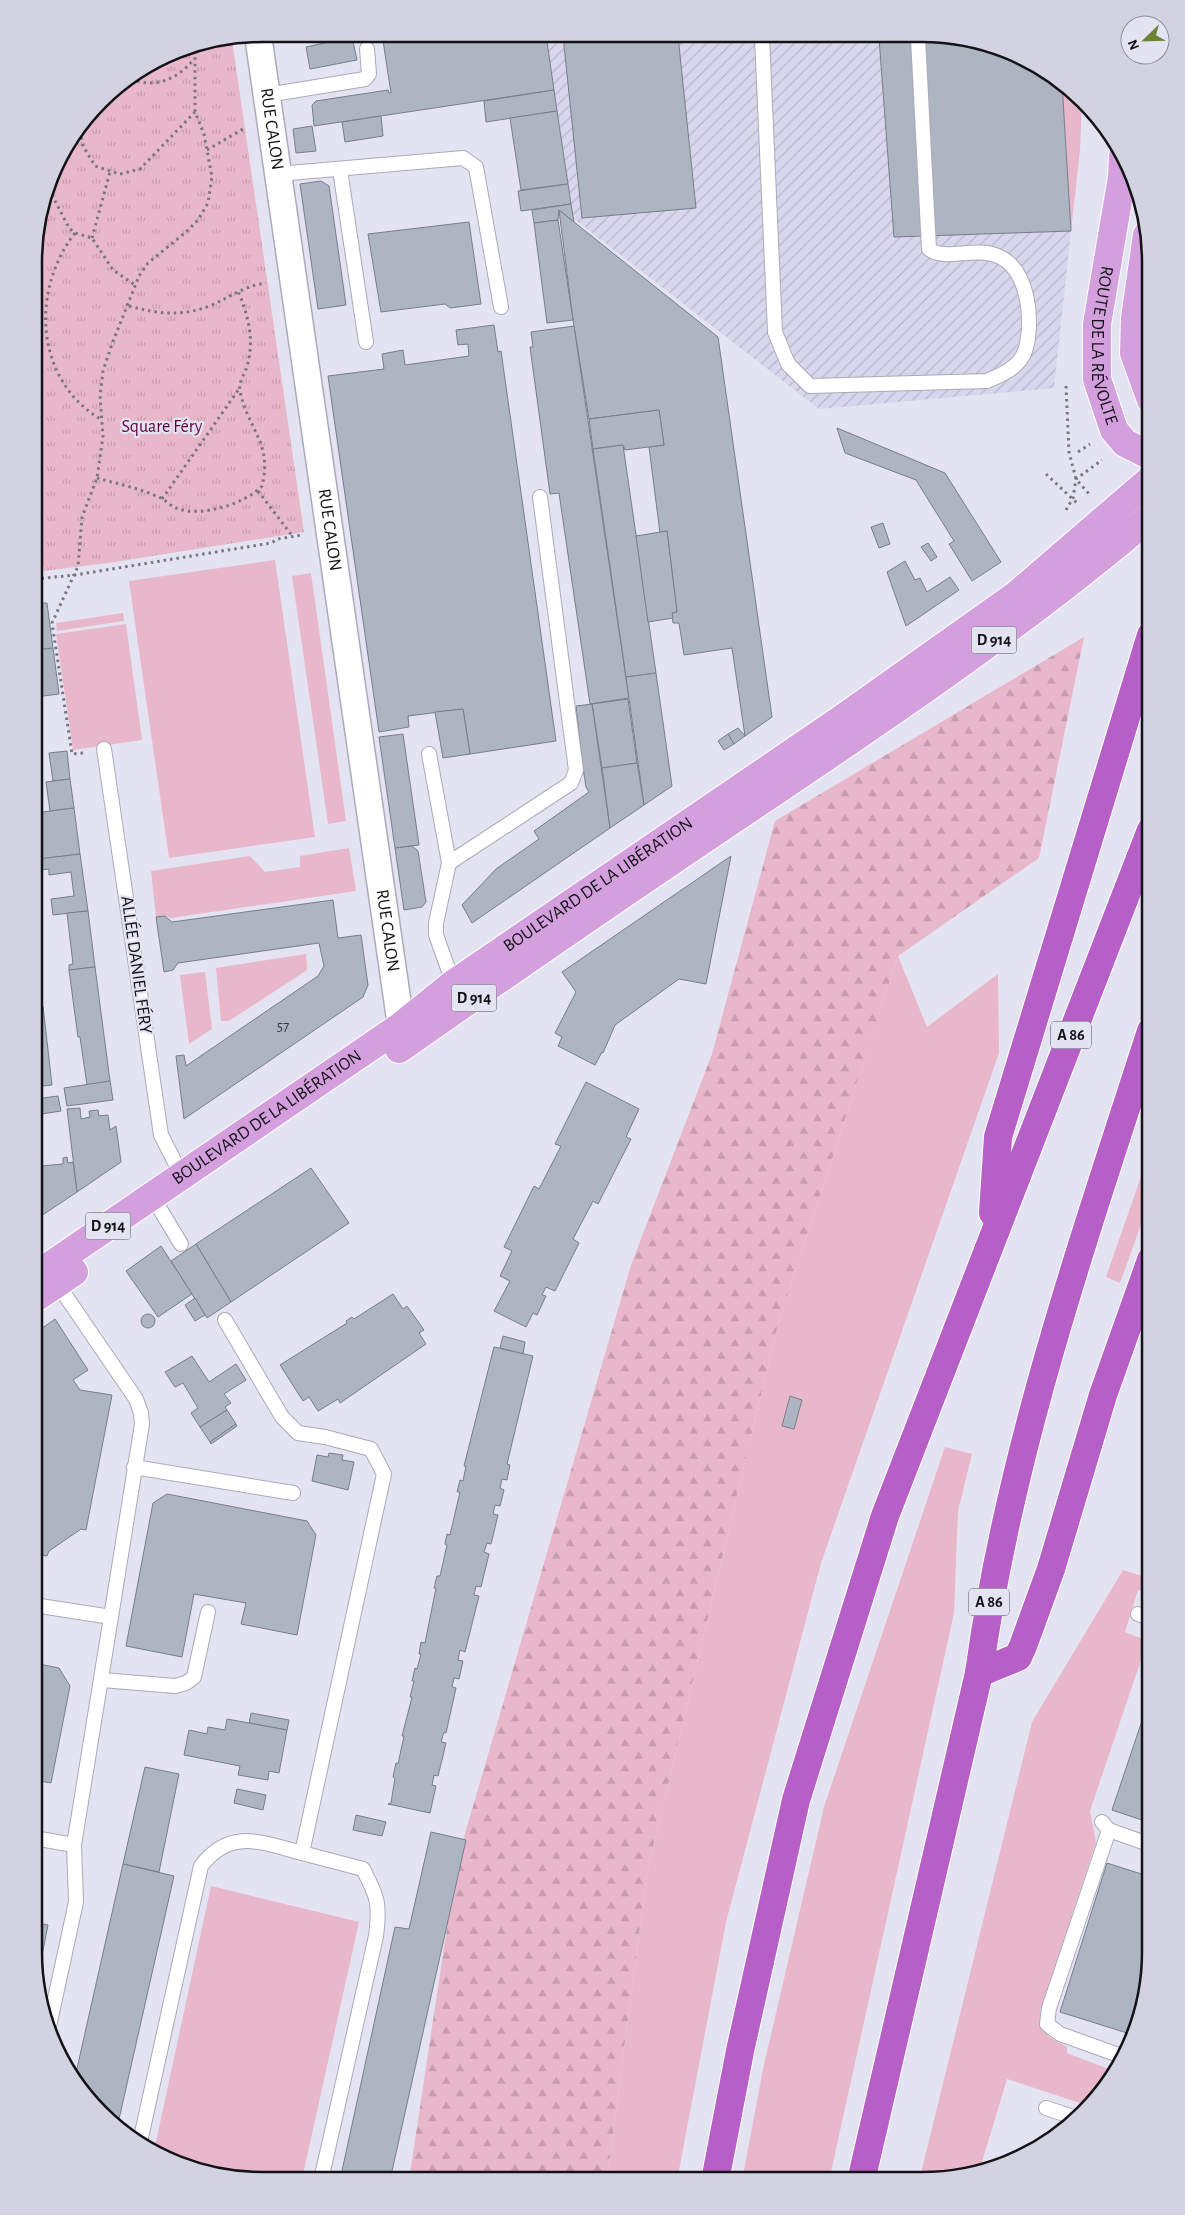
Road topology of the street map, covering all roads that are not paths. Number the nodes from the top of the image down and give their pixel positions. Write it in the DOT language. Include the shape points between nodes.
graph roads {
  1 [pos="259,42"];
  2 [pos="762,42"];
  3 [pos="918,42"];
  4 [pos="367,49"];
  5 [pos="267,95"];
  6 [pos="340,170"];
  7 [pos="1122,170"];
  8 [pos="278,174"];
  9 [pos="1142,267"];
  10 [pos="501,307"];
  11 [pos="366,342"];
  12 [pos="1142,375"];
  13 [pos="1142,452"];
  14 [pos="1142,487"];
  15 [pos="540,497"];
  16 [pos="1142,524"];
  17 [pos="1142,663"];
  18 [pos="104,749"];
  19 [pos="430,754"];
  20 [pos="673,847"];
  21 [pos="1142,853"];
  22 [pos="449,863"];
  23 [pos="459,994"];
  24 [pos="402,1026"];
  25 [pos="1142,1059"];
  26 [pos="182,1176"];
  27 [pos="157,1204"];
  28 [pos="992,1240"];
  29 [pos="181,1244"];
  30 [pos="46,1276"];
  31 [pos="1142,1285"];
  32 [pos="225,1320"];
  33 [pos="134,1467"];
  34 [pos="293,1493"];
  35 [pos="42,1606"];
  36 [pos="208,1612"];
  37 [pos="111,1617"];
  38 [pos="979,1673"];
  39 [pos="102,1680"];
  40 [pos="42,1839"];
  41 [pos="1142,1841"];
  42 [pos="74,1845"];
  43 [pos="302,1853"];
  44 [pos="52,2015"];
  45 [pos="1117,2055"];
  46 [pos="1046,2108"];
  47 [pos="1070,2116"];
  48 [pos="141,2136"];
  49 [pos="323,2172"];
  50 [pos="717,2172"];
  51 [pos="863,2172"];
  1 -- 5 [label="street, RUE CALON"];
  2 -- 3 [label="lane" via="775,332 788,364 810,386 987,380 1008,371 1025,352 1029,316 1025,292 1016,272 1001,258 980,251 950,254 929,249"];
  4 -- 5 [label="lane" via="369,74 365,79"];
  5 -- 8 [label="street, RUE CALON"];
  6 -- 8 [label="lane"];
  6 -- 10 [label="lane" via="463,158 476,167"];
  6 -- 11 [label="lane"];
  7 -- 13 [label="main road, ROUTE DE LA RÉVOLTE" via="1096,324 1097,379 1114,430 1125,443"];
  8 -- 24 [label="street, RUE CALON"];
  9 -- 12 [label="main road, ROUTE DE LA RÉVOLTE" via="1134,318 1134,353"];
  14 -- 20 [label="main road, BOULEVARD DE LA LIBÉRATION / D 914" via="1015,596 840,720"];
  15 -- 22 [label="lane" via="576,770 571,783"];
  16 -- 20 [label="main road, BOULEVARD DE LA LIBÉRATION / D 914" via="1073,582 905,703"];
  17 -- 28 [label="highway" via="998,1137"];
  18 -- 26 [label="lane, ALLÉE DANIEL FÉRY" via="161,1135"];
  19 -- 22 [label="lane"];
  20 -- 23 [label="main road, BOULEVARD DE LA LIBÉRATION / D 914"];
  21 -- 28 [label="highway, A 86"];
  22 -- 23 [label="lane" via="436,935"];
  23 -- 24 [label="main road, BOULEVARD DE LA LIBÉRATION / D 914"];
  23 -- 27 [label="main road, BOULEVARD DE LA LIBÉRATION / D 914"];
  24 -- 26 [label="main road, BOULEVARD DE LA LIBÉRATION / D 914"];
  25 -- 38 [label="highway, A 86" via="1059,1314 1014,1489 988,1606"];
  26 -- 27 [label="main road, BOULEVARD DE LA LIBÉRATION / D 914"];
  27 -- 29 [label="lane"];
  27 -- 30 [label="main road, BOULEVARD DE LA LIBÉRATION / D 914"];
  28 -- 50 [label="highway, A 86" via="886,1516 796,1800"];
  30 -- 33 [label="lane" via="136,1399 142,1424"];
  31 -- 38 [label="highway" via="1103,1394 1051,1569 1018,1657"];
  32 -- 43 [label="lane" via="282,1417 298,1433 371,1449 384,1474"];
  33 -- 34 [label="lane"];
  33 -- 37 [label="lane"];
  35 -- 37 [label="lane"];
  36 -- 39 [label="lane" via="194,1677 186,1684 175,1686"];
  37 -- 39 [label="lane"];
  38 -- 51 [label="highway, A 86"];
  39 -- 42 [label="lane"];
  40 -- 42 [label="lane"];
  41 -- 45 [label="lane" via="1105,1826 1049,2008 1047,2024 1060,2034"];
  42 -- 44 [label="lane" via="76,1902"];
  43 -- 48 [label="lane" via="250,1839 212,1852 201,1866"];
  43 -- 49 [label="lane" via="363,1869 380,1910"];
  46 -- 47 [label="lane"];
}
